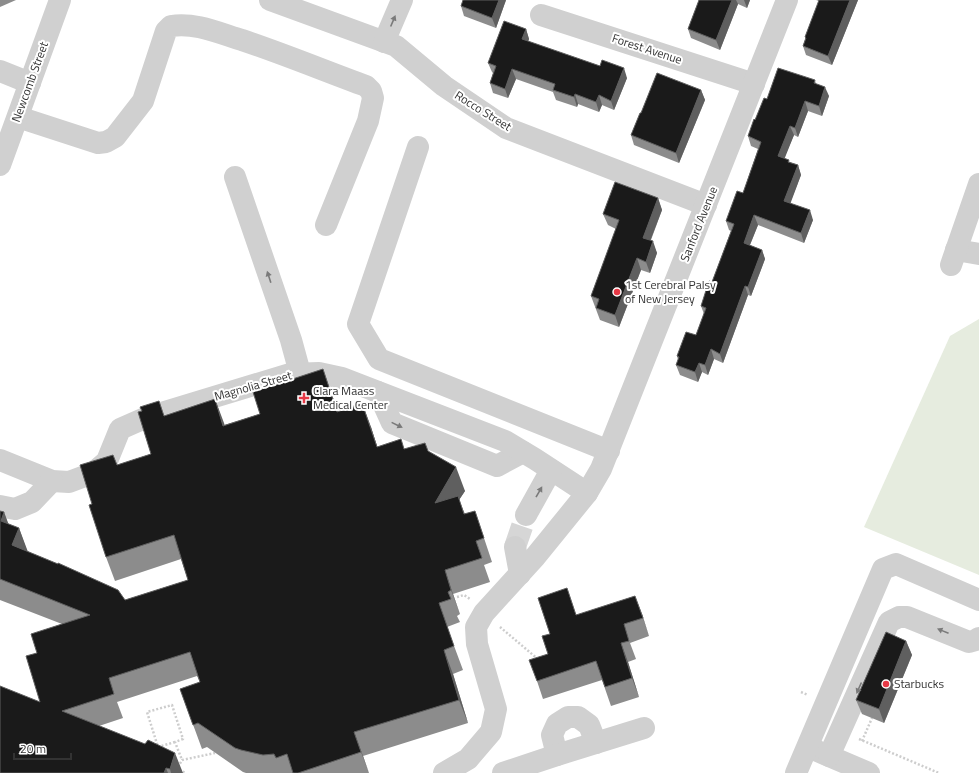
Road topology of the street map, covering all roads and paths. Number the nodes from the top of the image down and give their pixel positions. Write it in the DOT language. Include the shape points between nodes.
graph roads {
  1 [pos="60,0"];
  2 [pos="270,0"];
  3 [pos="402,0"];
  4 [pos="787,0"];
  5 [pos="547,10"];
  6 [pos="384,42"];
  7 [pos="0,71"];
  8 [pos="30,83"];
  9 [pos="754,84"];
  10 [pos="18,117"];
  11 [pos="418,147"];
  12 [pos="0,165"];
  13 [pos="235,177"];
  14 [pos="979,184"];
  15 [pos="706,205"];
  16 [pos="326,225"];
  17 [pos="979,254"];
  18 [pos="300,373"];
  19 [pos="0,460"];
  20 [pos="605,460"];
  21 [pos="551,470"];
  22 [pos="52,481"];
  23 [pos="587,493"];
  24 [pos="0,506"];
  25 [pos="526,515"];
  26 [pos="515,547"];
  27 [pos="520,574"];
  28 [pos="457,597"];
  29 [pos="470,599"];
  30 [pos="979,600"];
  31 [pos="497,624"];
  32 [pos="979,638"];
  33 [pos="543,664"];
  34 [pos="872,718"];
  35 [pos="644,728"];
  36 [pos="857,739"];
  37 [pos="862,741"];
  38 [pos="175,742"];
  39 [pos="596,743"];
  40 [pos="807,747"];
  41 [pos="215,753"];
  42 [pos="557,754"];
  43 [pos="829,756"];
  44 [pos="182,760"];
  45 [pos="176,771"];
  46 [pos="186,773"];
  47 [pos="444,773"];
  48 [pos="503,773"];
  49 [pos="796,773"];
  50 [pos="869,773"];
  51 [pos="939,773"];
  1 -- 8 [label="street, Newcomb Street"];
  2 -- 6 [label="street, Rocco Street"];
  6 -- 3 [label="street, one-way"];
  4 -- 9 [label="street, Sanford Avenue"];
  5 -- 9 [label="street, Forest Avenue"];
  6 -- 15 [label="street, Rocco Street" via="396,46 444,86 506,128"];
  7 -- 8 [label="street"];
  8 -- 10 [label="street, Newcomb Street"];
  9 -- 15 [label="street, Sanford Avenue"];
  10 -- 12 [label="street, Newcomb Street"];
  10 -- 16 [label="street" via="98,143 115,137 143,101 166,31 170,26 181,24 200,27 278,52 366,86 373,98 368,121"];
  11 -- 20 [label="street" via="358,324 379,359"];
  18 -- 13 [label="street, one-way"];
  14 -- 17 [label="street" via="953,258"];
  15 -- 20 [label="street, Sanford Avenue"];
  18 -- 21 [label="street, Magnolia Street" via="319,373 342,378 505,441"];
  18 -- 22 [label="street, Magnolia Street" via="138,421 120,429 106,461 93,473 69,482"];
  19 -- 22 [label="street, Magnolia Street"];
  20 -- 23 [label="street, Sanford Avenue"];
  21 -- 23 [label="street, Magnolia Street"];
  25 -- 21 [label="street, one-way"];
  22 -- 24 [label="street" via="32,502 15,509"];
  23 -- 27 [label="street, Sanford Avenue"];
  26 -- 27 [label="street"];
  27 -- 47 [label="street, Sanford Avenue" via="484,613 476,627 477,644 496,709 491,732 468,759"];
  28 -- 29 [label="path" via="464,595"];
  30 -- 40 [label="street" via="896,564 883,570"];
  31 -- 33 [label="path"];
  32 -- 43 [label="street, one-way" via="969,642 907,617 899,617 889,622"];
  34 -- 37 [label="path"];
  35 -- 39 [label="street"];
  36 -- 37 [label="path"];
  37 -- 51 [label="path"];
  38 -- 38 [label="path" via="183,739 172,705 147,712 158,747"];
  38 -- 44 [label="path"];
  39 -- 42 [label="street"];
  39 -- 42 [label="street" via="588,725 578,717 568,717 557,724 552,735"];
  40 -- 43 [label="street"];
  40 -- 49 [label="street"];
  41 -- 44 [label="path"];
  42 -- 48 [label="street"];
  43 -- 50 [label="street"];
  44 -- 45 [label="path"];
  45 -- 46 [label="path"];
}
